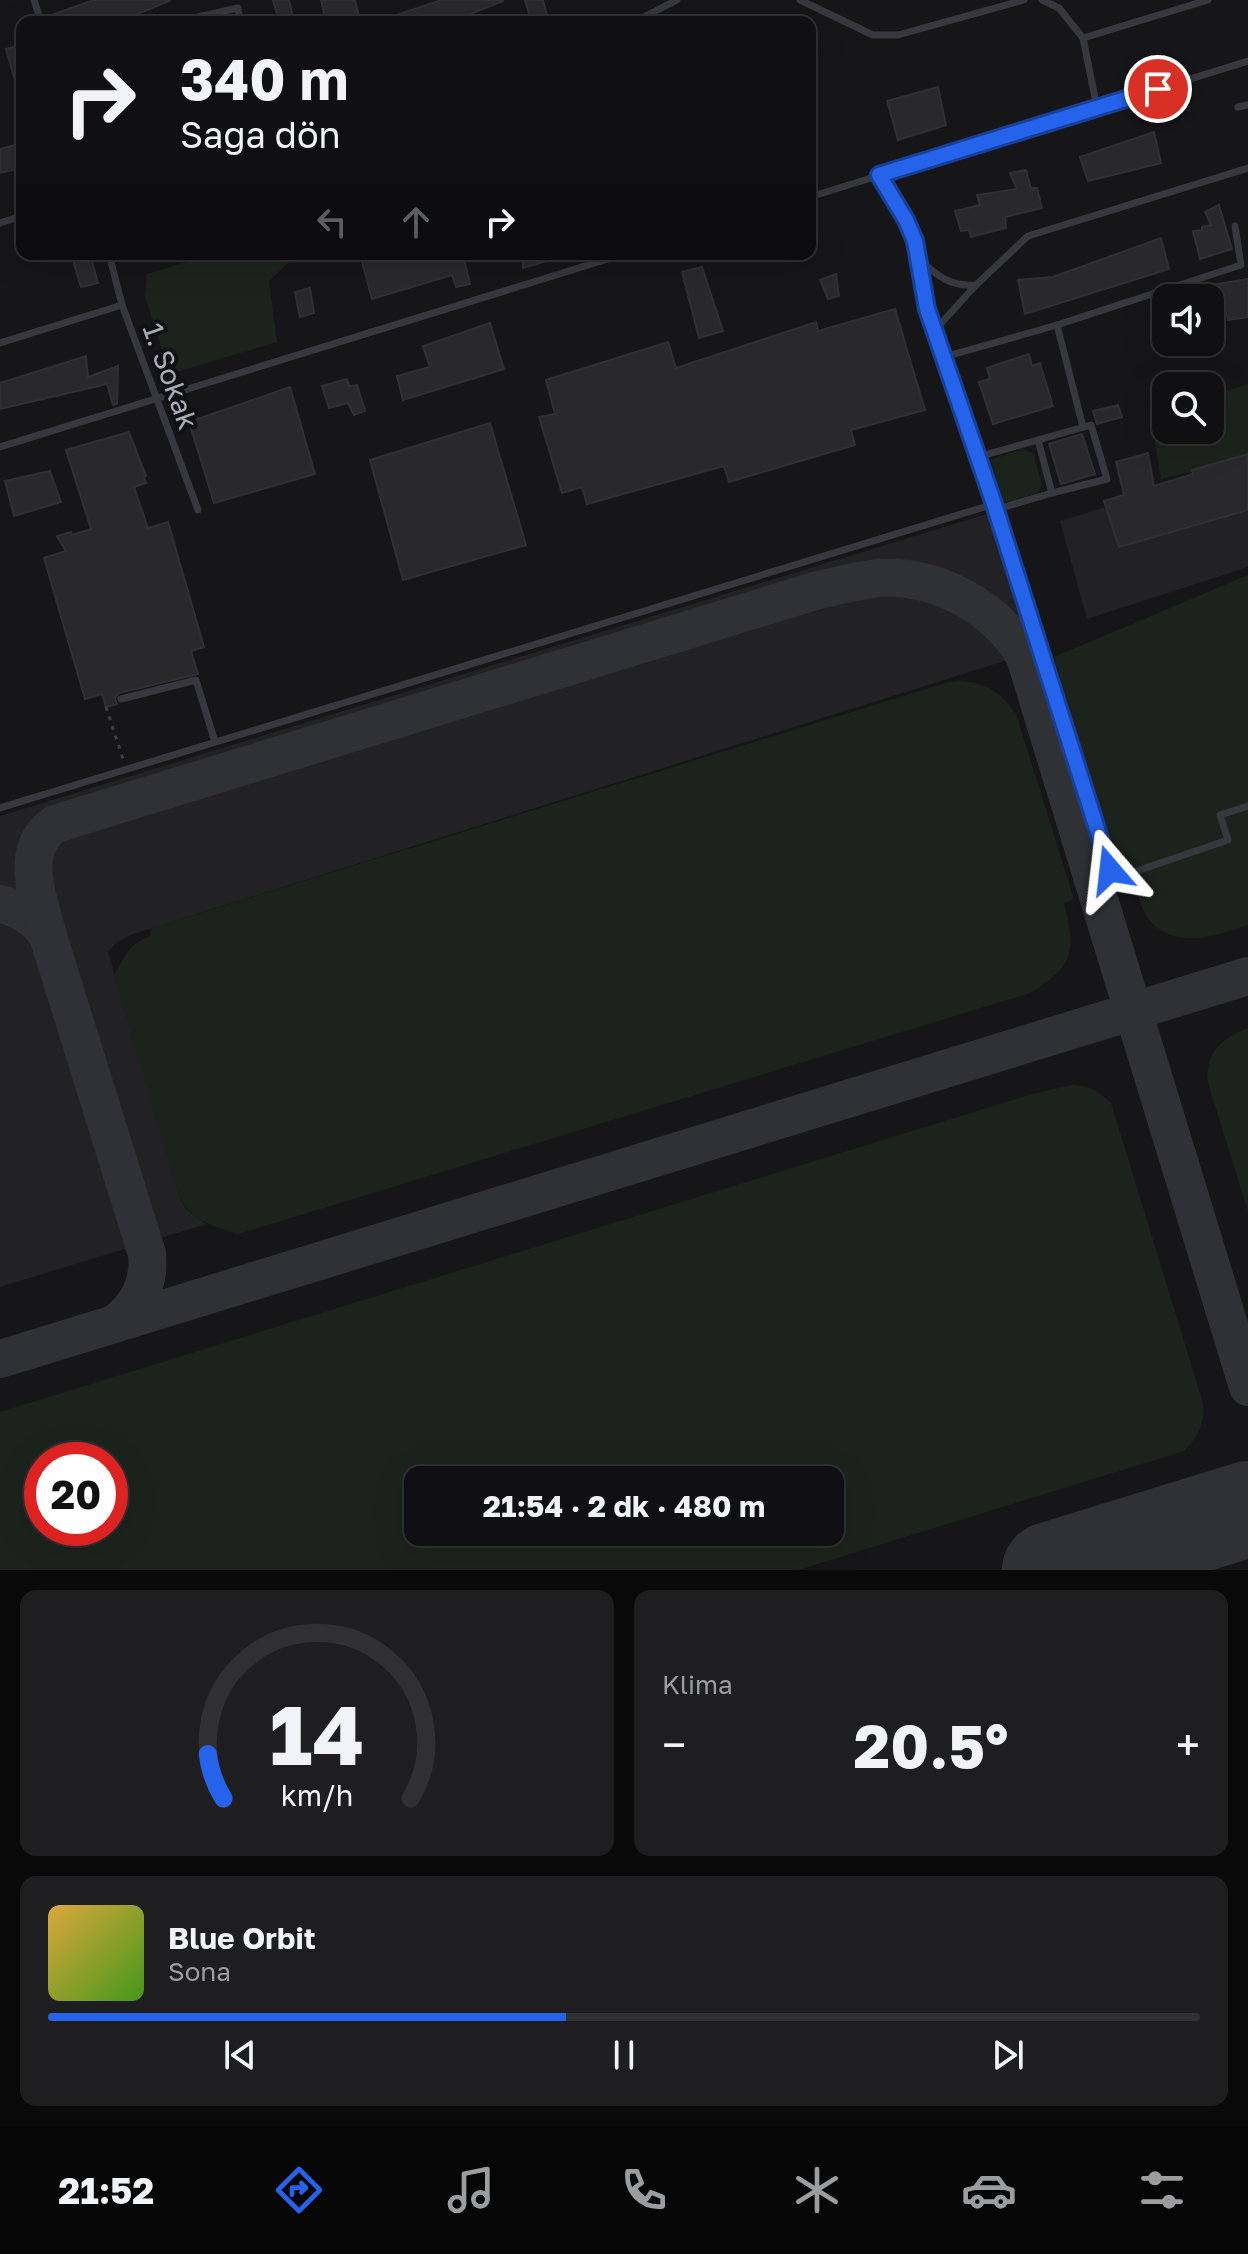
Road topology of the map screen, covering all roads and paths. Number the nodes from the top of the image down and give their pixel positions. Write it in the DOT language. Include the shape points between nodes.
graph roads {
  1 [pos="677,0"];
  2 [pos="800,0"];
  3 [pos="827,0"];
  4 [pos="1024,0"];
  5 [pos="1042,0"];
  6 [pos="1208,0"];
  7 [pos="1008,2"];
  8 [pos="822,10"];
  9 [pos="203,16"];
  10 [pos="239,16"];
  11 [pos="646,16"];
  12 [pos="1083,38"];
  13 [pos="1248,61"];
  14 [pos="1248,105"];
  15 [pos="1238,107"];
  16 [pos="1097,108"];
  17 [pos="1248,168"];
  18 [pos="879,175"];
  19 [pos="816,195"];
  20 [pos="1235,226"];
  21 [pos="918,258"];
  22 [pos="111,260"];
  23 [pos="605,260"];
  24 [pos="976,285"];
  25 [pos="122,305"];
  26 [pos="1057,325"];
  27 [pos="935,330"];
  28 [pos="0,343"];
  29 [pos="944,357"];
  30 [pos="156,399"];
  31 [pos="1083,427"];
  32 [pos="1038,440"];
  33 [pos="0,447"];
  34 [pos="978,457"];
  35 [pos="1052,493"];
  36 [pos="994,504"];
  37 [pos="198,510"];
  38 [pos="121,699"];
  39 [pos="106,707"];
  40 [pos="215,742"];
  41 [pos="127,769"];
  42 [pos="1248,806"];
  43 [pos="0,808"];
  1 -- 11 [label="lane"];
  2 -- 8 [label="lane"];
  3 -- 8 [label="lane"];
  4 -- 7 [label="lane"];
  5 -- 12 [label="lane" via="1059,8"];
  6 -- 12 [label="lane"];
  7 -- 8 [label="lane" via="898,35 873,35"];
  9 -- 10 [label="lane" via="238,8"];
  12 -- 16 [label="lane"];
  13 -- 16 [label="lane"];
  14 -- 15 [label="lane"];
  16 -- 18 [label="lane"];
  17 -- 24 [label="lane" via="1028,236"];
  18 -- 19 [label="lane"];
  18 -- 21 [label="lane" via="906,220"];
  20 -- 26 [label="lane" via="1241,265"];
  21 -- 24 [label="lane" via="948,281"];
  21 -- 27 [label="lane"];
  22 -- 25 [label="lane, 1. Sokak"];
  23 -- 30 [label="lane"];
  24 -- 27 [label="lane"];
  25 -- 28 [label="lane"];
  25 -- 30 [label="lane, 1. Sokak"];
  26 -- 29 [label="lane"];
  26 -- 31 [label="lane"];
  27 -- 29 [label="lane"];
  29 -- 34 [label="lane"];
  30 -- 33 [label="lane"];
  30 -- 37 [label="lane, 1. Sokak"];
  31 -- 32 [label="lane"];
  31 -- 35 [label="lane" via="1091,425 1107,479"];
  32 -- 34 [label="lane"];
  32 -- 35 [label="lane"];
  34 -- 36 [label="lane"];
  35 -- 36 [label="lane" via="1004,507"];
  36 -- 40 [label="lane"];
  36 -- 42 [label="lane" via="1116,878 1228,840 1220,815"];
  38 -- 40 [label="lane" via="196,680"];
  39 -- 41 [label="path"];
  40 -- 41 [label="lane"];
  41 -- 43 [label="lane"];
}
